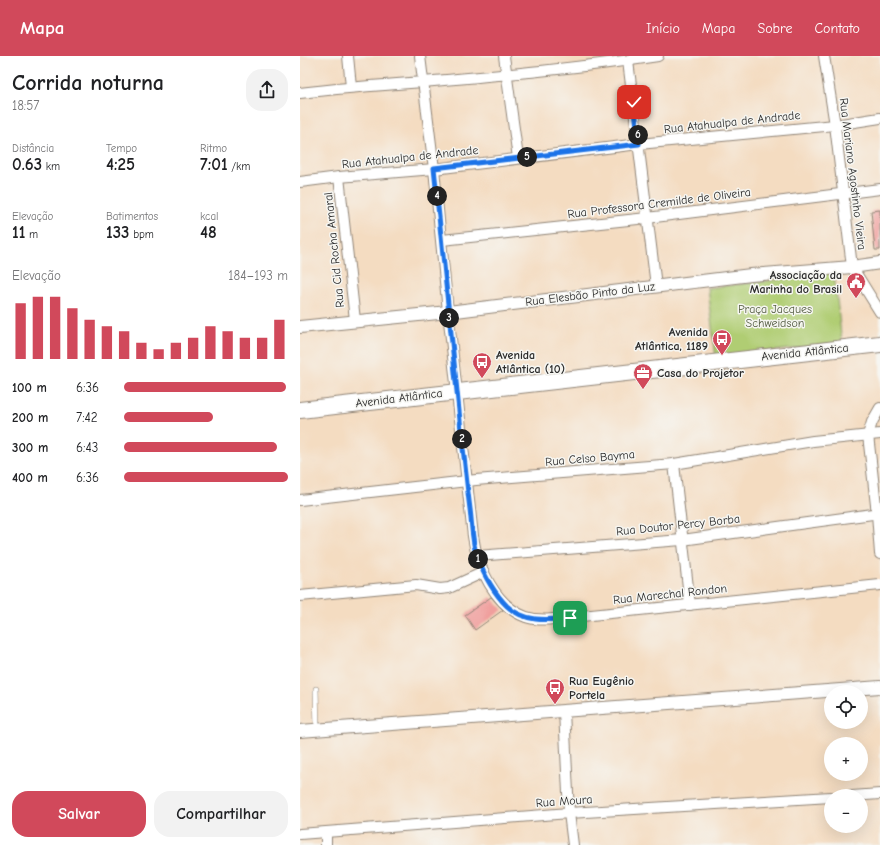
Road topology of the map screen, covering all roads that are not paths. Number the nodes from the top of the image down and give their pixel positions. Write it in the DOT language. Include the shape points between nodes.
graph roads {
  1 [pos="348,56"];
  2 [pos="420,56"];
  3 [pos="504,56"];
  4 [pos="658,56"];
  5 [pos="824,56"];
  6 [pos="588,61"];
  7 [pos="628,61"];
  8 [pos="506,74"];
  9 [pos="423,82"];
  10 [pos="351,87"];
  11 [pos="300,93"];
  12 [pos="880,118"];
  13 [pos="835,125"];
  14 [pos="639,144"];
  15 [pos="518,158"];
  16 [pos="434,168"];
  17 [pos="339,177"];
  18 [pos="300,182"];
  19 [pos="880,189"];
  20 [pos="843,194"];
  21 [pos="647,218"];
  22 [pos="442,240"];
  23 [pos="880,263"];
  24 [pos="852,267"];
  25 [pos="656,286"];
  26 [pos="448,312"];
  27 [pos="880,312"];
  28 [pos="355,320"];
  29 [pos="300,327"];
  30 [pos="880,344"];
  31 [pos="880,353"];
  32 [pos="677,371"];
  33 [pos="457,395"];
  34 [pos="353,408"];
  35 [pos="880,408"];
  36 [pos="300,410"];
  37 [pos="300,417"];
  38 [pos="880,434"];
  39 [pos="868,435"];
  40 [pos="674,464"];
  41 [pos="467,481"];
  42 [pos="300,500"];
  43 [pos="878,513"];
  44 [pos="682,540"];
  45 [pos="880,554"];
  46 [pos="477,556"];
  47 [pos="484,572"];
  48 [pos="880,585"];
  49 [pos="300,596"];
  50 [pos="690,605"];
  51 [pos="880,687"];
  52 [pos="316,689"];
  53 [pos="564,711"];
  54 [pos="317,730"];
  55 [pos="300,731"];
  56 [pos="880,794"];
  57 [pos="868,795"];
  58 [pos="824,797"];
  59 [pos="569,814"];
  60 [pos="326,833"];
  61 [pos="300,834"];
  62 [pos="326,845"];
  63 [pos="573,845"];
  1 -- 10 [label="street"];
  2 -- 9 [label="street, Rua Marechal Rondon"];
  3 -- 8 [label="street"];
  4 -- 7 [label="street"];
  5 -- 13 [label="street, Rua Mariano Agostinho Vieira"];
  6 -- 7 [label="street"];
  6 -- 8 [label="street"];
  7 -- 14 [label="street"];
  8 -- 9 [label="street"];
  8 -- 15 [label="street"];
  9 -- 10 [label="street"];
  9 -- 16 [label="street, Rua Marechal Rondon"];
  10 -- 11 [label="street"];
  12 -- 13 [label="street, Rua Atahualpa de Andrade"];
  13 -- 14 [label="street, Rua Atahualpa de Andrade"];
  13 -- 20 [label="street, Rua Mariano Agostinho Vieira"];
  14 -- 15 [label="street, Rua Atahualpa de Andrade"];
  14 -- 21 [label="street"];
  15 -- 16 [label="street, Rua Atahualpa de Andrade"];
  16 -- 17 [label="street, Rua Atahualpa de Andrade"];
  16 -- 22 [label="street, Rua Marechal Rondon"];
  17 -- 18 [label="street, Rua Atahualpa de Andrade"];
  17 -- 28 [label="street, Rua Cid Rocha Amaral"];
  19 -- 20 [label="street, Rua Professora Cremilde de Oliveira"];
  20 -- 21 [label="street, Rua Professora Cremilde de Oliveira"];
  20 -- 24 [label="street, Rua Mariano Agostinho Vieira"];
  21 -- 22 [label="street, Rua Professora Cremilde de Oliveira"];
  21 -- 25 [label="street"];
  22 -- 26 [label="street, Rua Marechal Rondon"];
  23 -- 24 [label="street, Rua Elesbão Pinto da Luz"];
  24 -- 25 [label="street, Rua Elesbão Pinto da Luz"];
  24 -- 27 [label="street, Rua Mariano Agostinho Vieira"];
  25 -- 26 [label="street, Rua Elesbão Pinto da Luz"];
  26 -- 28 [label="street, Rua Elesbão Pinto da Luz"];
  26 -- 33 [label="street, Rua Marechal Rondon"];
  28 -- 29 [label="street, Rua Elesbão Pinto da Luz"];
  30 -- 32 [label="main road, Avenida Atlântica"];
  31 -- 32 [label="main road, Avenida Atlântica"];
  32 -- 33 [label="main road, Avenida Atlântica"];
  33 -- 34 [label="main road, Avenida Atlântica"];
  33 -- 41 [label="street, Rua Marechal Rondon"];
  34 -- 36 [label="main road, Avenida Atlântica"];
  34 -- 37 [label="main road, Avenida Atlântica"];
  35 -- 39 [label="street"];
  38 -- 39 [label="street, Rua Celso Bayma"];
  39 -- 40 [label="street, Rua Celso Bayma" via="812,441"];
  39 -- 43 [label="street"];
  40 -- 41 [label="street, Rua Celso Bayma"];
  40 -- 44 [label="street"];
  41 -- 42 [label="street, Rua Celso Bayma"];
  41 -- 46 [label="street, Rua Marechal Rondon"];
  43 -- 44 [label="street, Rua Doutor Percy Borba"];
  43 -- 45 [label="street"];
  44 -- 46 [label="street, Rua Doutor Percy Borba"];
  44 -- 50 [label="street"];
  46 -- 47 [label="street, Rua Marechal Rondon"];
  47 -- 49 [label="street" via="444,589 416,585"];
  47 -- 50 [label="street, Rua Marechal Rondon" via="508,607 534,619 570,618"];
  48 -- 50 [label="street, Rua Marechal Rondon"];
  51 -- 53 [label="street"];
  52 -- 54 [label="lane"];
  53 -- 54 [label="street"];
  53 -- 59 [label="street"];
  54 -- 55 [label="street"];
  56 -- 57 [label="street"];
  58 -- 59 [label="street, Rua Moura"];
  59 -- 60 [label="street, Rua Moura"];
  59 -- 63 [label="street"];
  60 -- 61 [label="street, Rua Moura"];
  60 -- 62 [label="street"];
}
